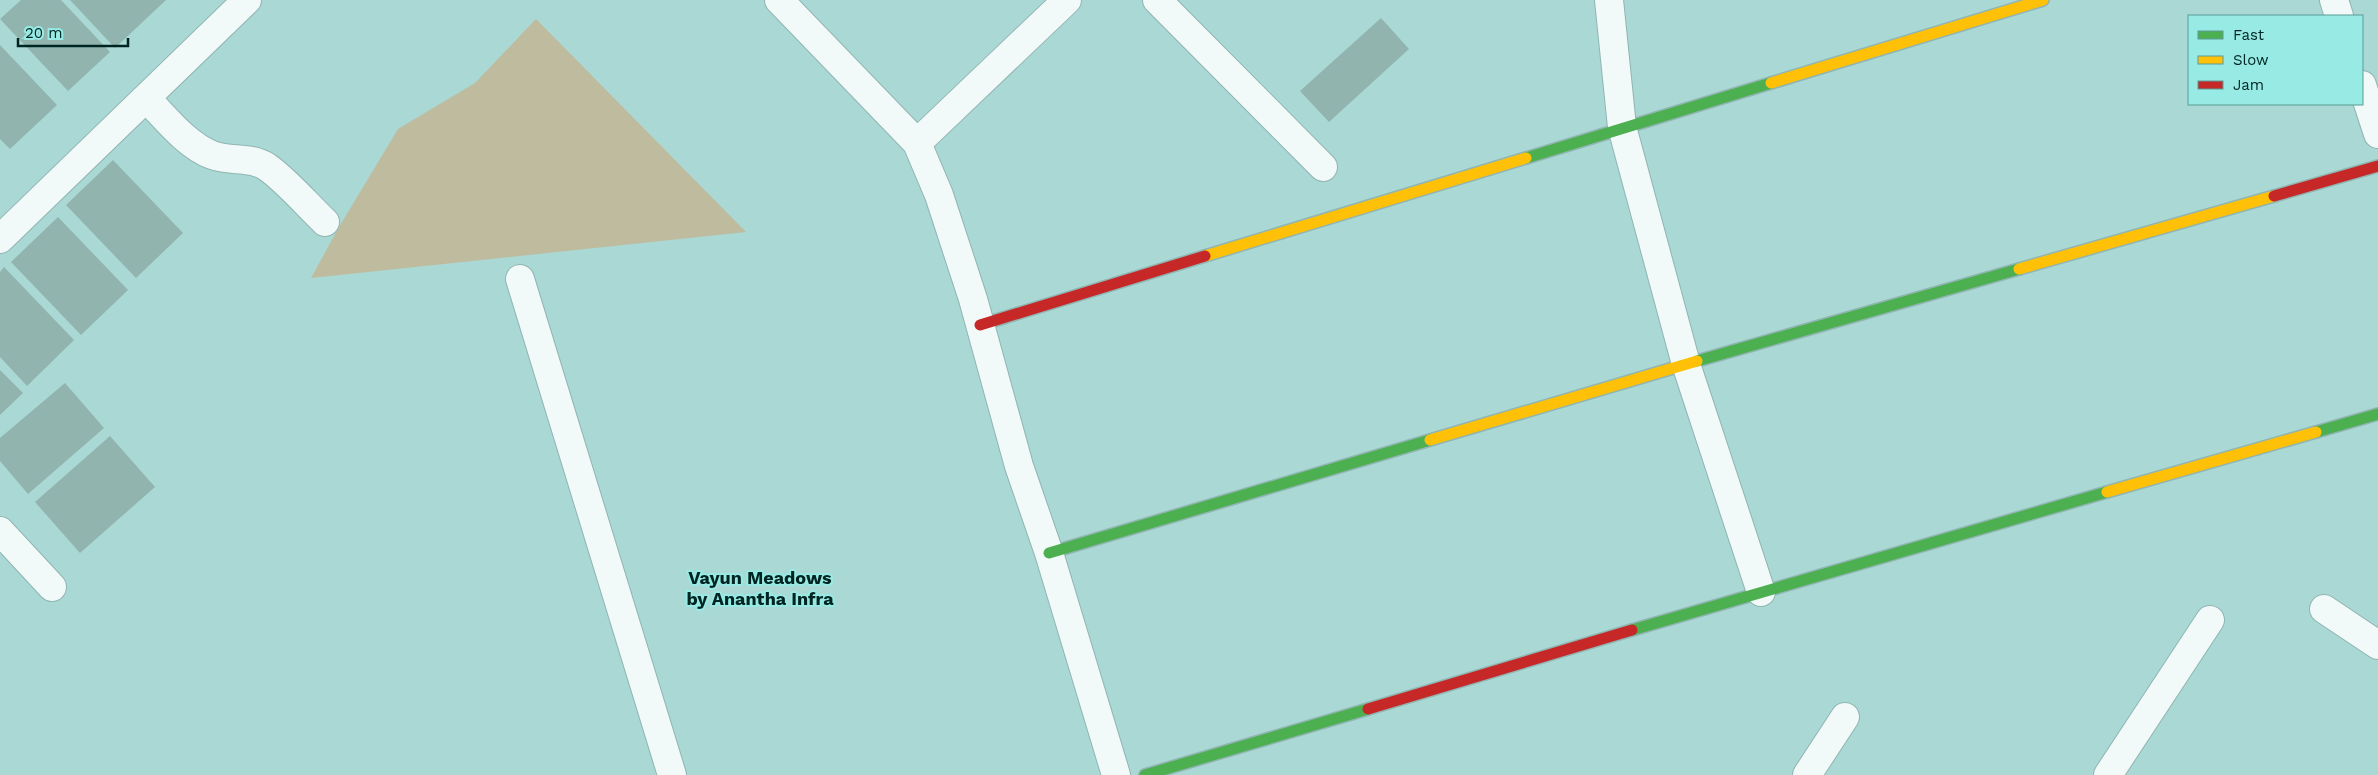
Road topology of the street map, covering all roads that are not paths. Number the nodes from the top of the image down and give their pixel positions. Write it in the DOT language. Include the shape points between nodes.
graph roads {
  1 [pos="247,0"];
  2 [pos="779,0"];
  3 [pos="1067,0"];
  4 [pos="1157,0"];
  5 [pos="1609,0"];
  6 [pos="2043,0"];
  7 [pos="2334,0"];
  8 [pos="2339,15"];
  9 [pos="2363,87"];
  10 [pos="146,98"];
  11 [pos="1622,127"];
  12 [pos="2378,134"];
  13 [pos="917,144"];
  14 [pos="2378,166"];
  15 [pos="1323,167"];
  16 [pos="325,222"];
  17 [pos="0,239"];
  18 [pos="520,279"];
  19 [pos="980,325"];
  20 [pos="1686,364"];
  21 [pos="2378,414"];
  22 [pos="0,531"];
  23 [pos="1049,553"];
  24 [pos="52,587"];
  25 [pos="1761,592"];
  26 [pos="2324,608"];
  27 [pos="2210,620"];
  28 [pos="2378,645"];
  29 [pos="1845,718"];
  30 [pos="672,775"];
  31 [pos="1116,775"];
  32 [pos="1145,775"];
  33 [pos="1807,775"];
  34 [pos="2108,775"];
  1 -- 10 [label="street"];
  2 -- 13 [label="street"];
  3 -- 13 [label="street"];
  4 -- 15 [label="street"];
  5 -- 11 [label="street"];
  6 -- 11 [label="street"];
  7 -- 8 [label="street"];
  9 -- 12 [label="street"];
  10 -- 16 [label="street" via="188,140 211,155 232,160 252,159 268,168"];
  10 -- 17 [label="street"];
  11 -- 19 [label="street"];
  11 -- 20 [label="street"];
  13 -- 19 [label="street" via="939,195"];
  14 -- 20 [label="street"];
  18 -- 30 [label="street"];
  19 -- 23 [label="street" via="1019,466"];
  20 -- 23 [label="street"];
  20 -- 25 [label="street"];
  21 -- 25 [label="street"];
  22 -- 24 [label="street"];
  23 -- 31 [label="street"];
  25 -- 32 [label="street"];
  26 -- 28 [label="street"];
  27 -- 34 [label="street"];
  29 -- 33 [label="street"];
}
